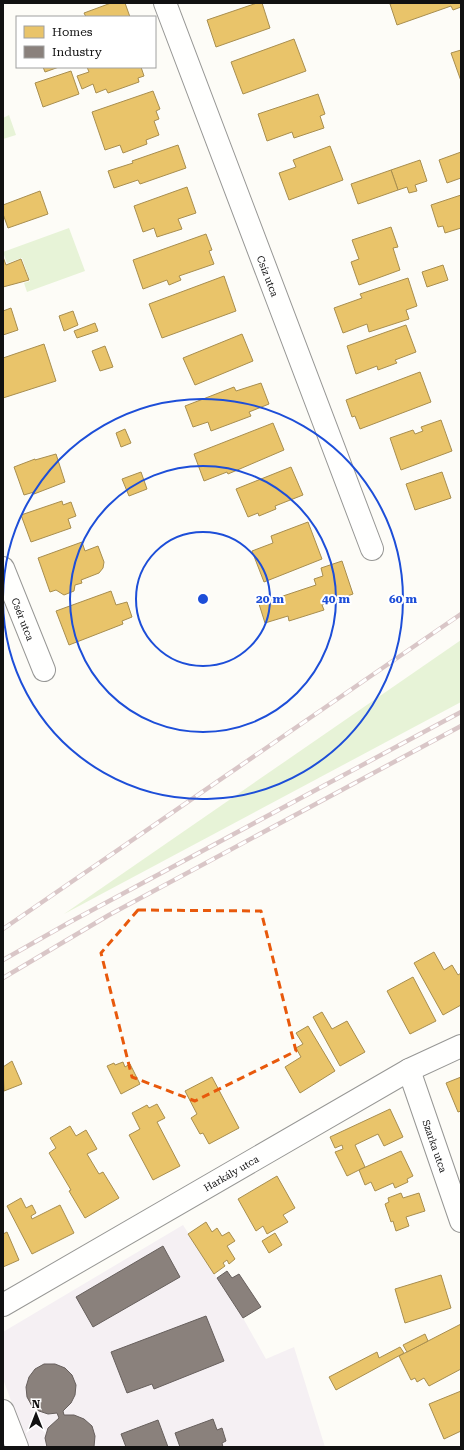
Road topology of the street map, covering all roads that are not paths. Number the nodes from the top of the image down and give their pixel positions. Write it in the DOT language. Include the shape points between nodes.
graph roads {
  1 [pos="165,3"];
  2 [pos="372,549"];
  3 [pos="3,568"];
  4 [pos="44,670"];
  5 [pos="461,1046"];
  6 [pos="409,1070"];
  7 [pos="461,1222"];
  8 [pos="3,1304"];
  9 [pos="3,1411"];
  10 [pos="17,1447"];
  1 -- 2 [label="street, Csíz utca"];
  3 -- 4 [label="street, Csér utca"];
  5 -- 6 [label="street, Harkály utca"];
  6 -- 7 [label="street, Szarka utca"];
  6 -- 8 [label="street, Harkály utca"];
  9 -- 10 [label="street"];
}
